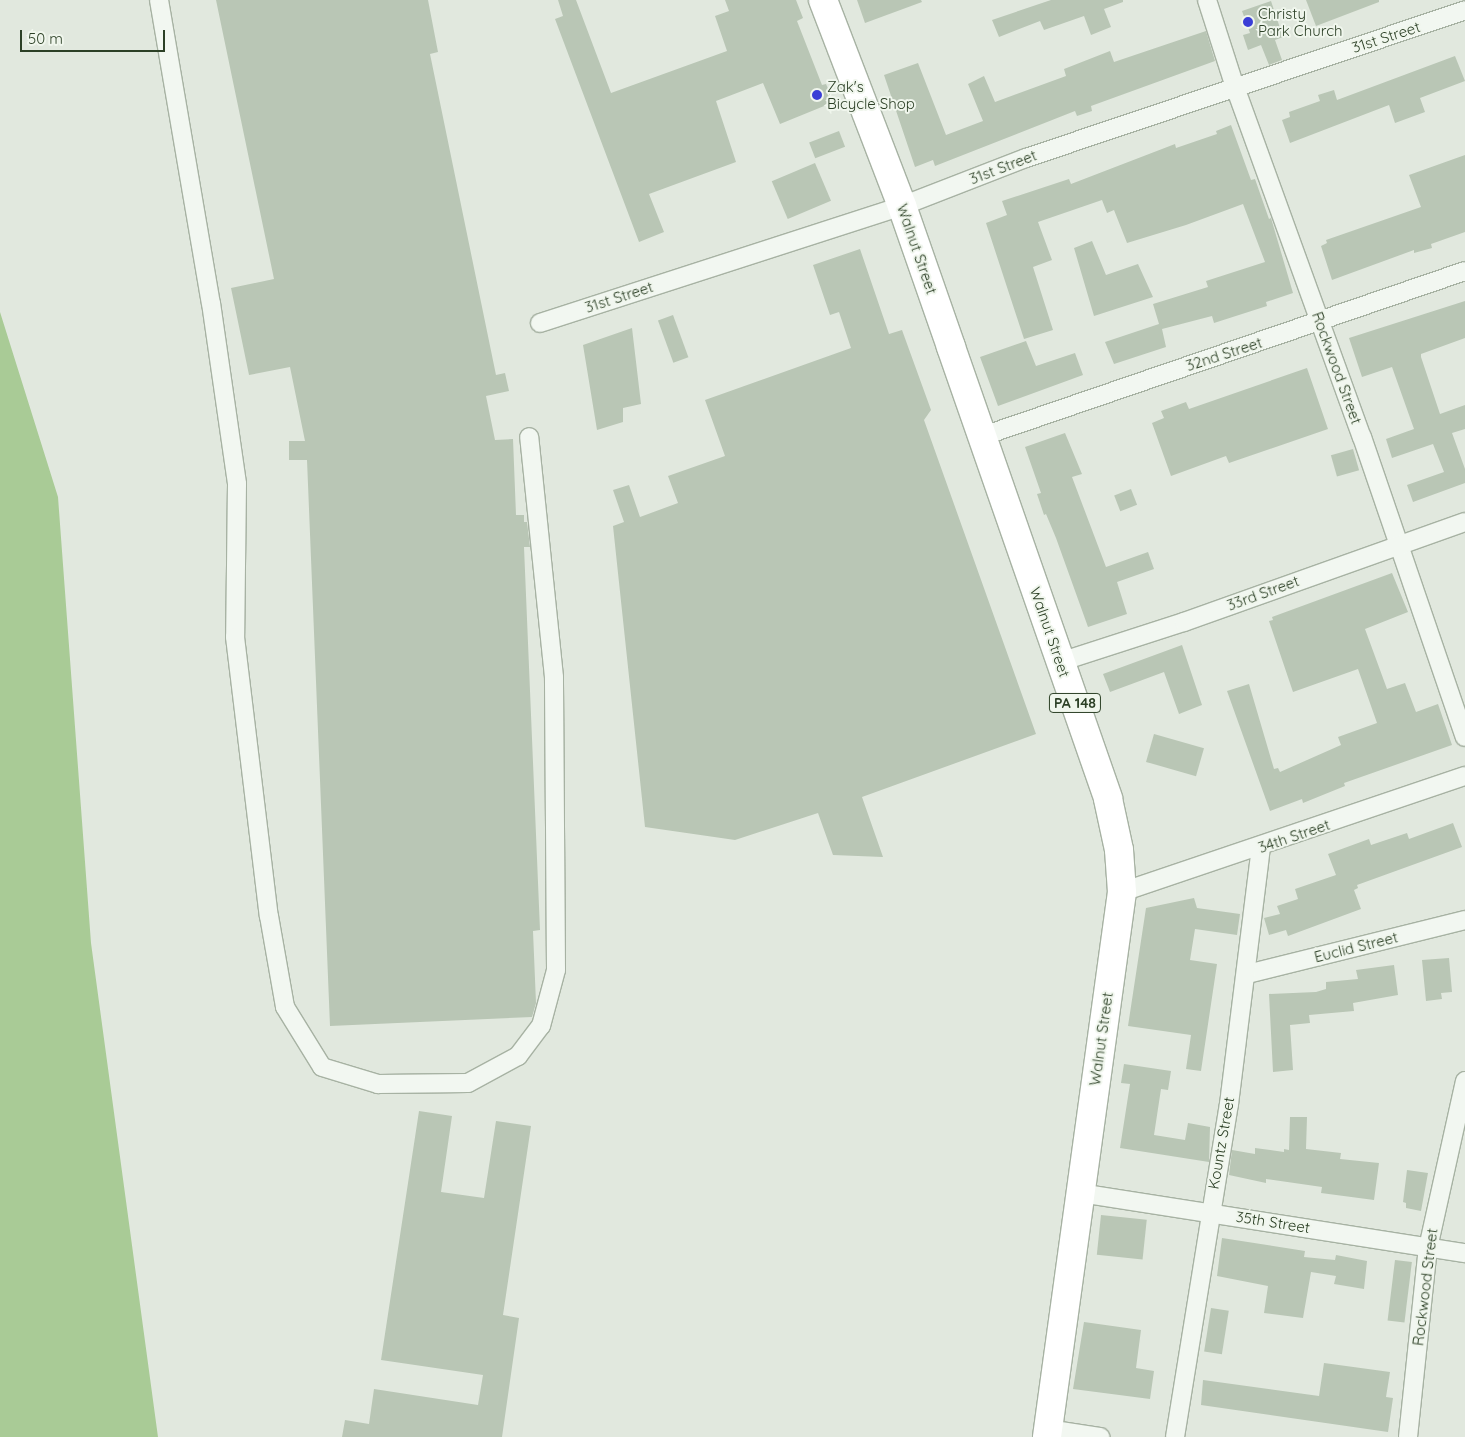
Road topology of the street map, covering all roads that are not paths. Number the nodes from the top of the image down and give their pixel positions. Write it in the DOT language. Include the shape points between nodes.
graph roads {
  1 [pos="159,0"];
  2 [pos="823,0"];
  3 [pos="1207,0"];
  4 [pos="1465,10"];
  5 [pos="1235,87"];
  6 [pos="902,206"];
  7 [pos="1465,271"];
  8 [pos="1321,322"];
  9 [pos="540,323"];
  10 [pos="983,436"];
  11 [pos="529,437"];
  12 [pos="1465,522"];
  13 [pos="1400,544"];
  14 [pos="1060,662"];
  15 [pos="1465,737"];
  16 [pos="1465,776"];
  17 [pos="1261,847"];
  18 [pos="1122,892"];
  19 [pos="1465,920"];
  20 [pos="1247,974"];
  21 [pos="1465,1081"];
  22 [pos="1080,1193"];
  23 [pos="1209,1212"];
  24 [pos="1428,1248"];
  25 [pos="1465,1253"];
  26 [pos="1047,1433"];
  27 [pos="1100,1437"];
  28 [pos="1175,1437"];
  29 [pos="1408,1437"];
  1 -- 11 [label="street" via="211,302 237,484 235,636 269,916 285,1007 322,1067 378,1084 468,1083 518,1056 541,1026 556,970 554,677"];
  2 -- 6 [label="main road, Walnut Street / PA 148"];
  3 -- 5 [label="street, Rockwood Street"];
  4 -- 5 [label="street, 31st Street"];
  5 -- 6 [label="street, 31st Street" via="1026,158"];
  5 -- 8 [label="street, Rockwood Street"];
  6 -- 9 [label="street, 31st Street"];
  6 -- 10 [label="main road, Walnut Street / PA 148"];
  7 -- 8 [label="street, 32nd Street"];
  8 -- 10 [label="street, 32nd Street"];
  8 -- 13 [label="street, Rockwood Street"];
  10 -- 14 [label="main road, Walnut Street / PA 148"];
  12 -- 13 [label="street, 33rd Street"];
  13 -- 14 [label="street, 33rd Street" via="1184,622"];
  13 -- 15 [label="street, Rockwood Street"];
  14 -- 18 [label="main road, Walnut Street / PA 148" via="1108,800 1119,850"];
  16 -- 17 [label="street, 34th Street"];
  17 -- 18 [label="street, 34th Street"];
  17 -- 20 [label="street, Kountz Street"];
  18 -- 22 [label="main road, Walnut Street / PA 148"];
  19 -- 20 [label="street, Euclid Street"];
  20 -- 23 [label="street, Kountz Street" via="1229,1104"];
  21 -- 24 [label="street, Rockwood Street"];
  22 -- 23 [label="street, 35th Street"];
  22 -- 26 [label="main road, Walnut Street / PA 148"];
  23 -- 24 [label="street, 35th Street"];
  23 -- 28 [label="street, Kountz Street"];
  24 -- 25 [label="street, 35th Street"];
  24 -- 29 [label="street, Rockwood Street"];
  26 -- 27 [label="street"];
}
